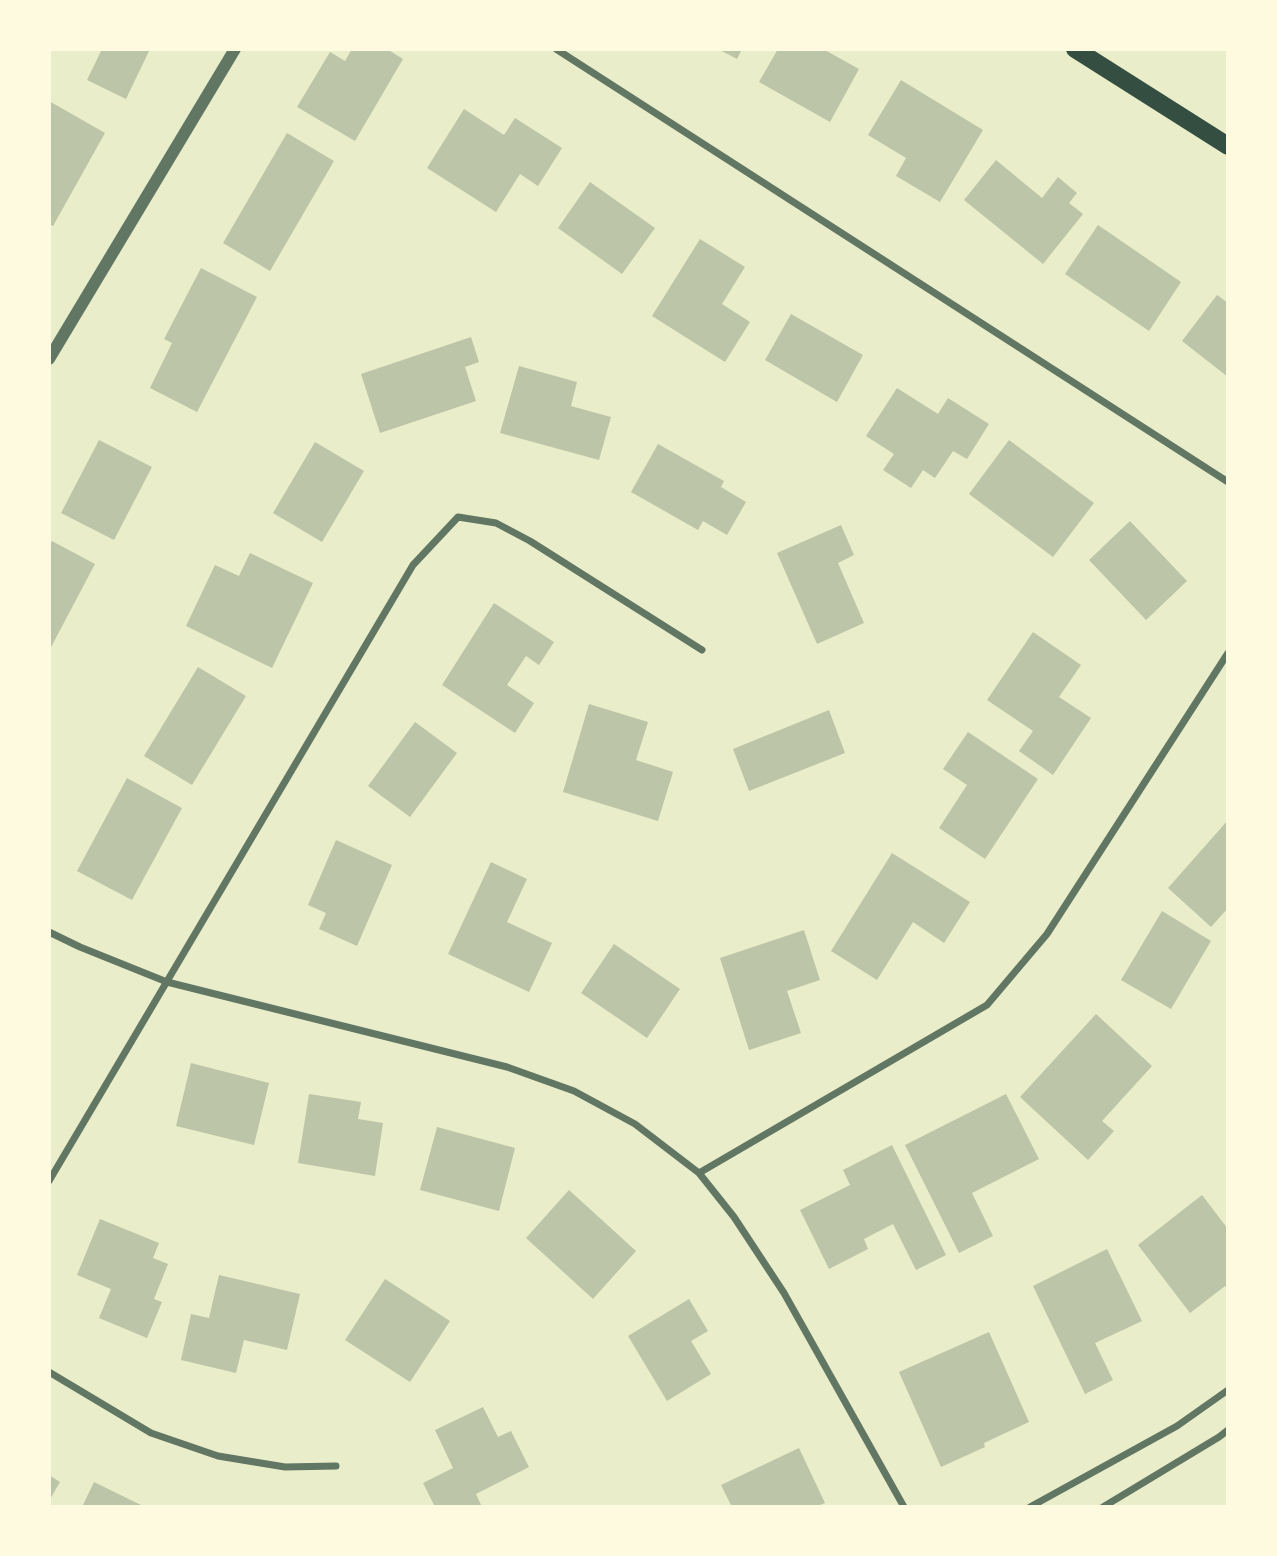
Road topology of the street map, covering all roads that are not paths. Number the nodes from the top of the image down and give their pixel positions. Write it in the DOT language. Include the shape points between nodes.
graph roads {
  1 [pos="235,49"];
  2 [pos="556,49"];
  3 [pos="1075,49"];
  4 [pos="1228,146"];
  5 [pos="49,359"];
  6 [pos="1228,482"];
  7 [pos="702,650"];
  8 [pos="1228,653"];
  9 [pos="49,932"];
  10 [pos="167,982"];
  11 [pos="699,1173"];
  12 [pos="49,1181"];
  13 [pos="49,1372"];
  14 [pos="1228,1390"];
  15 [pos="1228,1430"];
  16 [pos="335,1466"];
  17 [pos="904,1507"];
  18 [pos="1030,1507"];
  19 [pos="1103,1507"];
  1 -- 5 [label="street"];
  2 -- 6 [label="street"];
  3 -- 4 [label="main road"];
  7 -- 10 [label="street" via="530,541 496,523 458,517 413,565"];
  8 -- 11 [label="street" via="1047,934 987,1005"];
  9 -- 10 [label="street"];
  10 -- 11 [label="street" via="518,1071 575,1091 635,1124"];
  10 -- 12 [label="street"];
  11 -- 17 [label="street" via="783,1293"];
  13 -- 16 [label="street" via="151,1433 218,1456 285,1467"];
  14 -- 18 [label="street" via="1177,1426"];
  15 -- 19 [label="street"];
}
